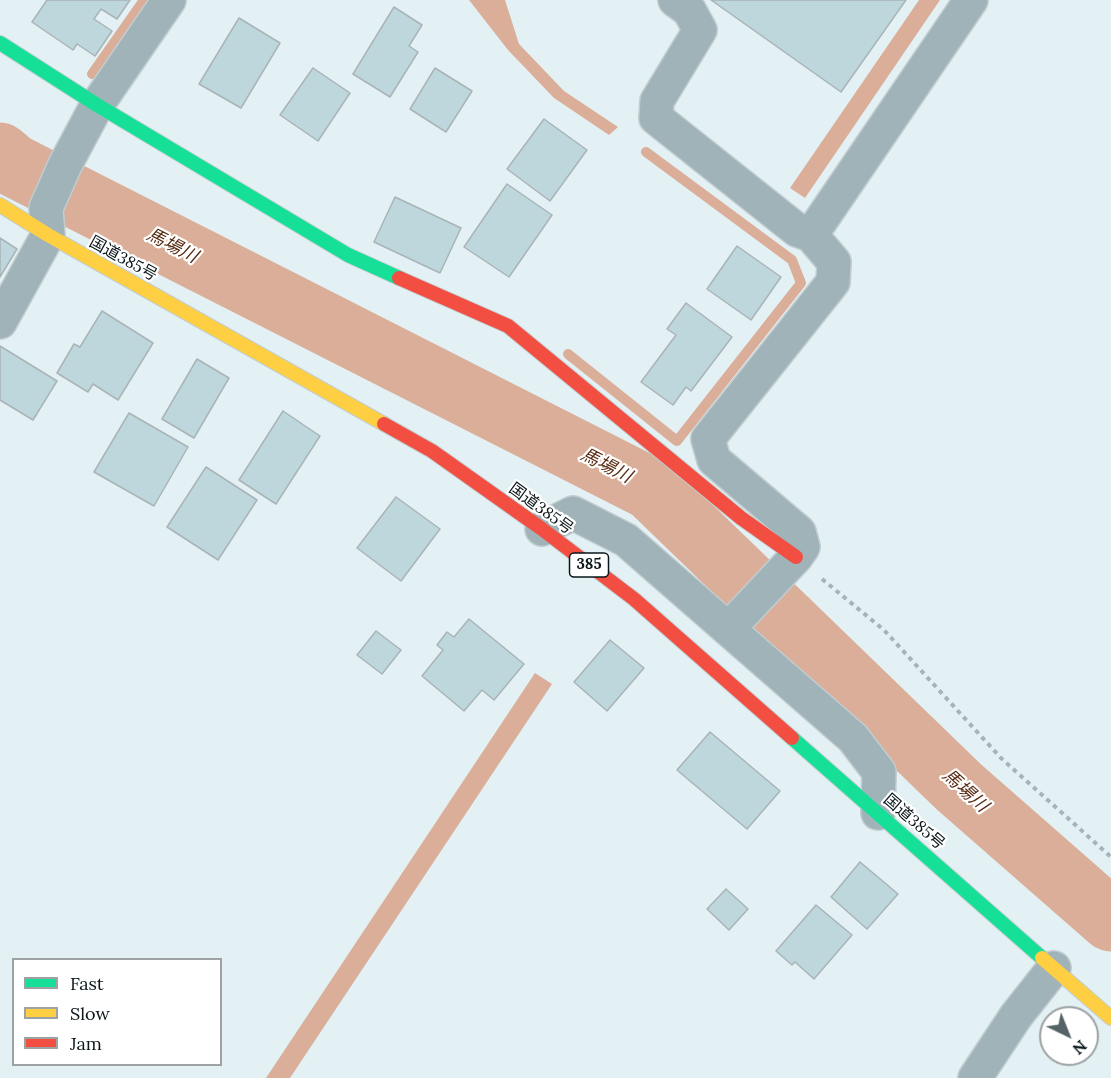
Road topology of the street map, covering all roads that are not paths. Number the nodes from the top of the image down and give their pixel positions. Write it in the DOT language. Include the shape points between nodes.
graph roads {
  1 [pos="169,0"];
  2 [pos="675,0"];
  3 [pos="971,0"];
  4 [pos="0,43"];
  5 [pos="97,105"];
  6 [pos="0,205"];
  7 [pos="47,222"];
  8 [pos="811,235"];
  9 [pos="0,322"];
  10 [pos="542,529"];
  11 [pos="796,557"];
  12 [pos="729,628"];
  13 [pos="878,813"];
  14 [pos="1054,968"];
  15 [pos="1111,1018"];
  16 [pos="975,1078"];
  1 -- 5 [label="street"];
  2 -- 8 [label="street" via="689,10 699,30 657,101 656,118 798,230"];
  3 -- 8 [label="street"];
  4 -- 5 [label="main road"];
  5 -- 7 [label="street" via="65,165"];
  5 -- 11 [label="main road" via="348,255 508,326 741,518"];
  6 -- 7 [label="main road, 国道385号 / 385"];
  7 -- 9 [label="street"];
  7 -- 10 [label="main road, 国道385号 / 385" via="432,451"];
  8 -- 11 [label="street" via="834,262 833,282 708,439 714,460 799,532 803,547"];
  10 -- 12 [label="street" via="573,513 626,540"];
  10 -- 13 [label="main road, 国道385号 / 385" via="634,599"];
  11 -- 12 [label="street"];
  12 -- 13 [label="street" via="853,738 879,772"];
  13 -- 14 [label="main road, 国道385号 / 385"];
  14 -- 15 [label="main road, 国道385号 / 385"];
  14 -- 16 [label="street"];
}
